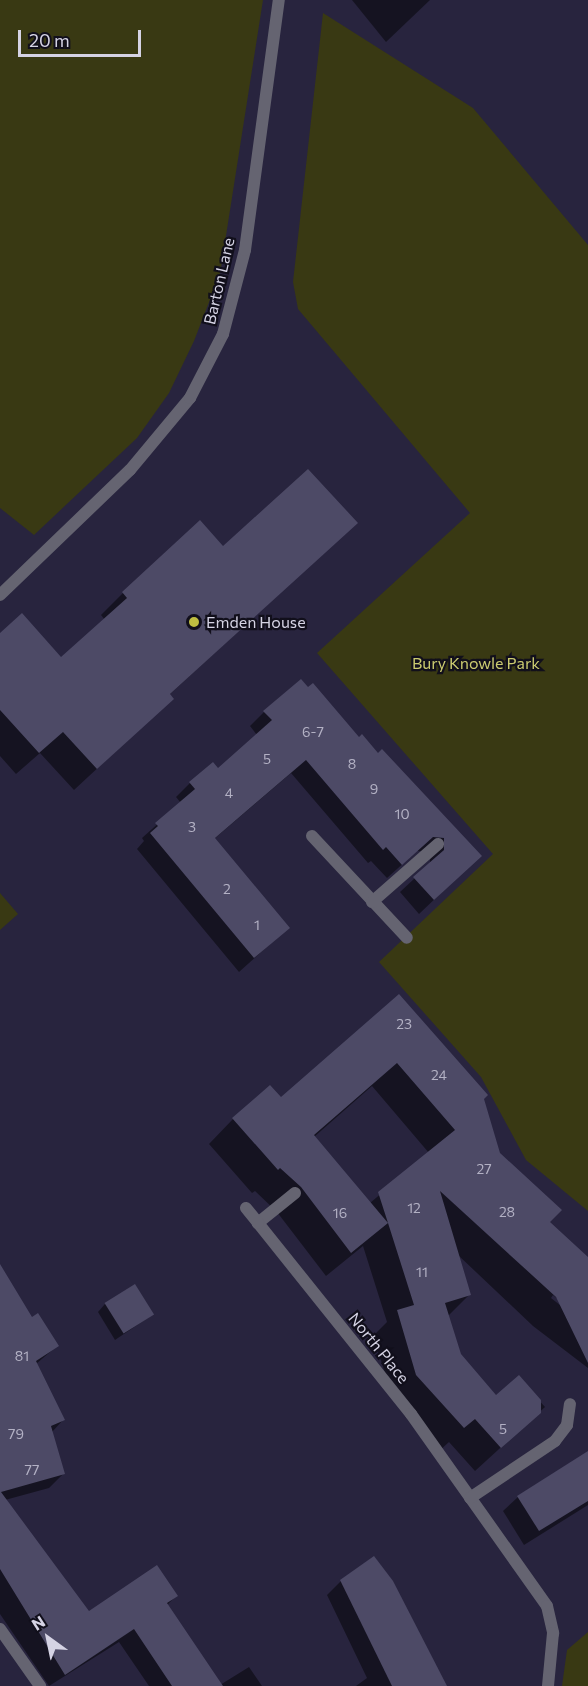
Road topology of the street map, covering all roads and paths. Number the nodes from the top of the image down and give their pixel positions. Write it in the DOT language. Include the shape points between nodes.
graph roads {
  1 [pos="279,0"];
  2 [pos="0,595"];
  3 [pos="312,836"];
  4 [pos="438,844"];
  5 [pos="372,902"];
  6 [pos="406,938"];
  7 [pos="295,1193"];
  8 [pos="246,1208"];
  9 [pos="258,1223"];
  10 [pos="570,1404"];
  11 [pos="470,1498"];
  12 [pos="0,1629"];
  13 [pos="40,1686"];
  14 [pos="548,1686"];
  1 -- 2 [label="street, Barton Lane" via="244,250 224,334 190,398 130,470"];
  3 -- 5 [label="street"];
  4 -- 5 [label="street"];
  5 -- 6 [label="street"];
  7 -- 9 [label="street"];
  8 -- 9 [label="street, North Place"];
  9 -- 11 [label="street, North Place" via="411,1414"];
  10 -- 11 [label="street" via="567,1425 555,1441"];
  11 -- 14 [label="street, North Place" via="548,1606 553,1633"];
  12 -- 13 [label="street"];
}
